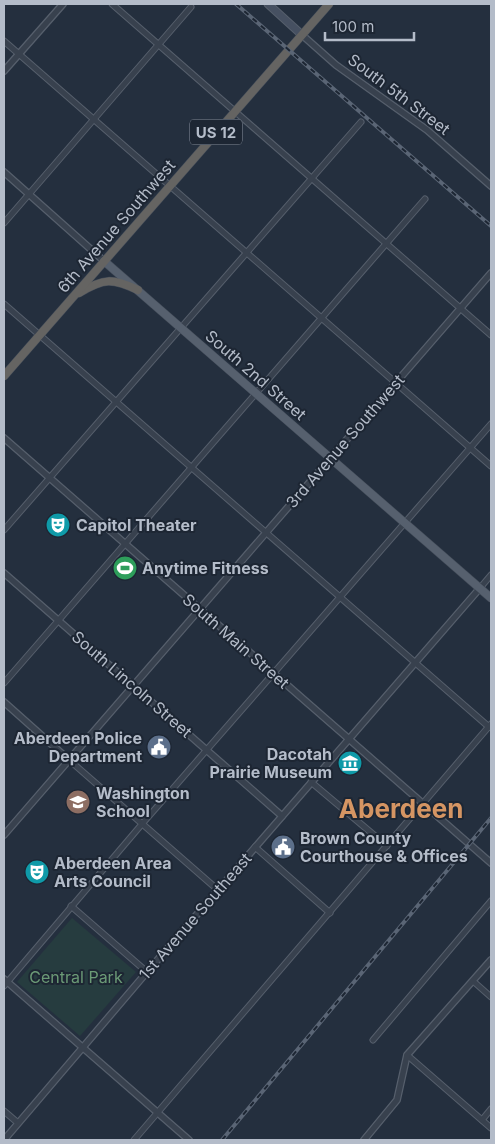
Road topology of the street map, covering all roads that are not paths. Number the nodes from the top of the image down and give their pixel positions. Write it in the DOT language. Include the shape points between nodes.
graph roads {
  1 [pos="63,4"];
  2 [pos="112,4"];
  3 [pos="268,4"];
  4 [pos="328,4"];
  5 [pos="191,7"];
  6 [pos="301,34"];
  7 [pos="4,41"];
  8 [pos="159,45"];
  9 [pos="19,54"];
  10 [pos="4,71"];
  11 [pos="234,111"];
  12 [pos="94,119"];
  13 [pos="361,122"];
  14 [pos="4,172"];
  15 [pos="311,178"];
  16 [pos="169,186"];
  17 [pos="491,186"];
  18 [pos="28,194"];
  19 [pos="425,199"];
  20 [pos="4,223"];
  21 [pos="386,243"];
  22 [pos="246,252"];
  23 [pos="104,261"];
  24 [pos="491,273"];
  25 [pos="138,290"];
  26 [pos="71,298"];
  27 [pos="4,304"];
  28 [pos="460,308"];
  29 [pos="320,318"];
  30 [pos="181,328"];
  31 [pos="39,335"];
  32 [pos="491,335"];
  33 [pos="4,376"];
  34 [pos="396,383"];
  35 [pos="255,392"];
  36 [pos="116,403"];
  37 [pos="491,424"];
  38 [pos="4,438"];
  39 [pos="470,448"];
  40 [pos="331,458"];
  41 [pos="491,466"];
  42 [pos="191,467"];
  43 [pos="49,478"];
  44 [pos="405,522"];
  45 [pos="4,530"];
  46 [pos="266,533"];
  47 [pos="124,543"];
  48 [pos="4,572"];
  49 [pos="491,575"];
  50 [pos="480,588"];
  51 [pos="340,597"];
  52 [pos="491,598"];
  53 [pos="199,609"];
  54 [pos="58,620"];
  55 [pos="414,662"];
  56 [pos="273,674"];
  57 [pos="4,682"];
  58 [pos="132,685"];
  59 [pos="4,702"];
  60 [pos="490,725"];
  61 [pos="348,739"];
  62 [pos="207,750"];
  63 [pos="68,759"];
  64 [pos="311,782"];
  65 [pos="423,804"];
  66 [pos="282,816"];
  67 [pos="142,824"];
  68 [pos="4,835"];
  69 [pos="387,846"];
  70 [pos="254,847"];
  71 [pos="491,863"];
  72 [pos="218,890"];
  73 [pos="491,901"];
  74 [pos="71,906"];
  75 [pos="330,913"];
  76 [pos="491,960"];
  77 [pos="147,972"];
  78 [pos="472,981"];
  79 [pos="5,983"];
  80 [pos="491,997"];
  81 [pos="373,1040"];
  82 [pos="82,1048"];
  83 [pos="407,1055"];
  84 [pos="491,1109"];
  85 [pos="4,1111"];
  86 [pos="157,1113"];
  87 [pos="482,1120"];
  88 [pos="18,1123"];
  89 [pos="491,1128"];
  90 [pos="4,1140"];
  91 [pos="134,1140"];
  92 [pos="189,1140"];
  93 [pos="364,1140"];
  1 -- 9 [label="street"];
  2 -- 8 [label="street"];
  3 -- 6 [label="main road, South 5th Street"];
  4 -- 6 [label="highway, 6th Avenue Southwest / US 12"];
  5 -- 8 [label="street"];
  6 -- 11 [label="highway, 6th Avenue Southwest / US 12"];
  6 -- 17 [label="street, South 5th Street" via="427,130"];
  7 -- 9 [label="street"];
  8 -- 11 [label="street"];
  8 -- 12 [label="street"];
  9 -- 10 [label="street"];
  9 -- 12 [label="street"];
  11 -- 15 [label="street"];
  11 -- 16 [label="highway, 6th Avenue Southwest / US 12"];
  12 -- 16 [label="street"];
  12 -- 18 [label="street"];
  13 -- 15 [label="street"];
  14 -- 18 [label="street, South 2nd Street"];
  15 -- 21 [label="street"];
  15 -- 22 [label="street"];
  16 -- 22 [label="street"];
  16 -- 23 [label="highway, 6th Avenue Southwest / US 12"];
  18 -- 20 [label="street"];
  18 -- 23 [label="street, South 2nd Street"];
  19 -- 21 [label="street"];
  21 -- 28 [label="street"];
  21 -- 29 [label="street"];
  22 -- 29 [label="street"];
  22 -- 30 [label="street"];
  23 -- 25 [label="main road, South 2nd Street"];
  23 -- 26 [label="highway, 6th Avenue Southwest / US 12"];
  24 -- 28 [label="street, 3rd Avenue Southwest"];
  25 -- 26 [label="highway" via="107,280"];
  25 -- 30 [label="main road, South 2nd Street"];
  26 -- 31 [label="highway, 6th Avenue Southwest / US 12"];
  27 -- 31 [label="street"];
  28 -- 32 [label="street"];
  28 -- 34 [label="street, 3rd Avenue Southwest"];
  29 -- 34 [label="street"];
  29 -- 35 [label="street"];
  30 -- 35 [label="main road, South 2nd Street"];
  30 -- 36 [label="street"];
  31 -- 33 [label="highway, 6th Avenue Southwest / US 12"];
  31 -- 36 [label="street"];
  34 -- 39 [label="street"];
  34 -- 40 [label="street, 3rd Avenue Southwest"];
  35 -- 40 [label="main road, South 2nd Street"];
  35 -- 42 [label="street"];
  36 -- 42 [label="street"];
  36 -- 43 [label="street"];
  37 -- 39 [label="street"];
  38 -- 43 [label="street, South Main Street"];
  39 -- 41 [label="street"];
  39 -- 44 [label="street"];
  40 -- 44 [label="main road, South 2nd Street"];
  40 -- 46 [label="street, 3rd Avenue Southwest"];
  42 -- 46 [label="street"];
  42 -- 47 [label="street"];
  43 -- 45 [label="street"];
  43 -- 47 [label="street, South Main Street"];
  44 -- 50 [label="main road, South 2nd Street"];
  44 -- 51 [label="street"];
  46 -- 51 [label="street"];
  46 -- 53 [label="street, 3rd Avenue Southwest"];
  47 -- 53 [label="street, South Main Street"];
  47 -- 54 [label="street"];
  48 -- 54 [label="street, South Lincoln Street"];
  49 -- 50 [label="street"];
  50 -- 52 [label="main road, South 2nd Street"];
  50 -- 55 [label="street, 1st Avenue Southeast"];
  51 -- 55 [label="street"];
  51 -- 56 [label="street"];
  53 -- 56 [label="street, South Main Street"];
  53 -- 58 [label="street, 3rd Avenue Southwest"];
  54 -- 57 [label="street"];
  54 -- 58 [label="street, South Lincoln Street"];
  55 -- 60 [label="street"];
  55 -- 61 [label="street, 1st Avenue Southeast"];
  56 -- 61 [label="street, South Main Street"];
  56 -- 62 [label="street"];
  58 -- 62 [label="street, South Lincoln Street"];
  58 -- 63 [label="street, 3rd Avenue Southwest"];
  59 -- 63 [label="street"];
  60 -- 65 [label="street"];
  61 -- 64 [label="street, 1st Avenue Southeast"];
  61 -- 65 [label="street, South Main Street"];
  62 -- 66 [label="street, South Lincoln Street"];
  62 -- 67 [label="street"];
  63 -- 67 [label="street"];
  63 -- 68 [label="street, 3rd Avenue Southwest"];
  64 -- 66 [label="street, 1st Avenue Southeast"];
  64 -- 69 [label="street"];
  65 -- 69 [label="street"];
  65 -- 71 [label="street, South Main Street"];
  66 -- 70 [label="street, 1st Avenue Southeast"];
  67 -- 72 [label="street"];
  67 -- 74 [label="street"];
  69 -- 75 [label="street"];
  70 -- 72 [label="street, 1st Avenue Southeast"];
  70 -- 75 [label="street"];
  72 -- 77 [label="street, 1st Avenue Southeast"];
  73 -- 81 [label="street"];
  74 -- 77 [label="street"];
  74 -- 79 [label="street"];
  75 -- 86 [label="street"];
  76 -- 78 [label="street"];
  77 -- 82 [label="street, 1st Avenue Southeast"];
  78 -- 80 [label="street"];
  78 -- 83 [label="street"];
  79 -- 82 [label="street"];
  82 -- 86 [label="street"];
  82 -- 88 [label="street, 1st Avenue Southeast"];
  83 -- 87 [label="street"];
  83 -- 93 [label="street" via="398,1100"];
  84 -- 87 [label="street"];
  85 -- 88 [label="street"];
  86 -- 91 [label="street"];
  86 -- 92 [label="street"];
  87 -- 89 [label="street"];
  88 -- 90 [label="street, 1st Avenue Southeast"];
}
